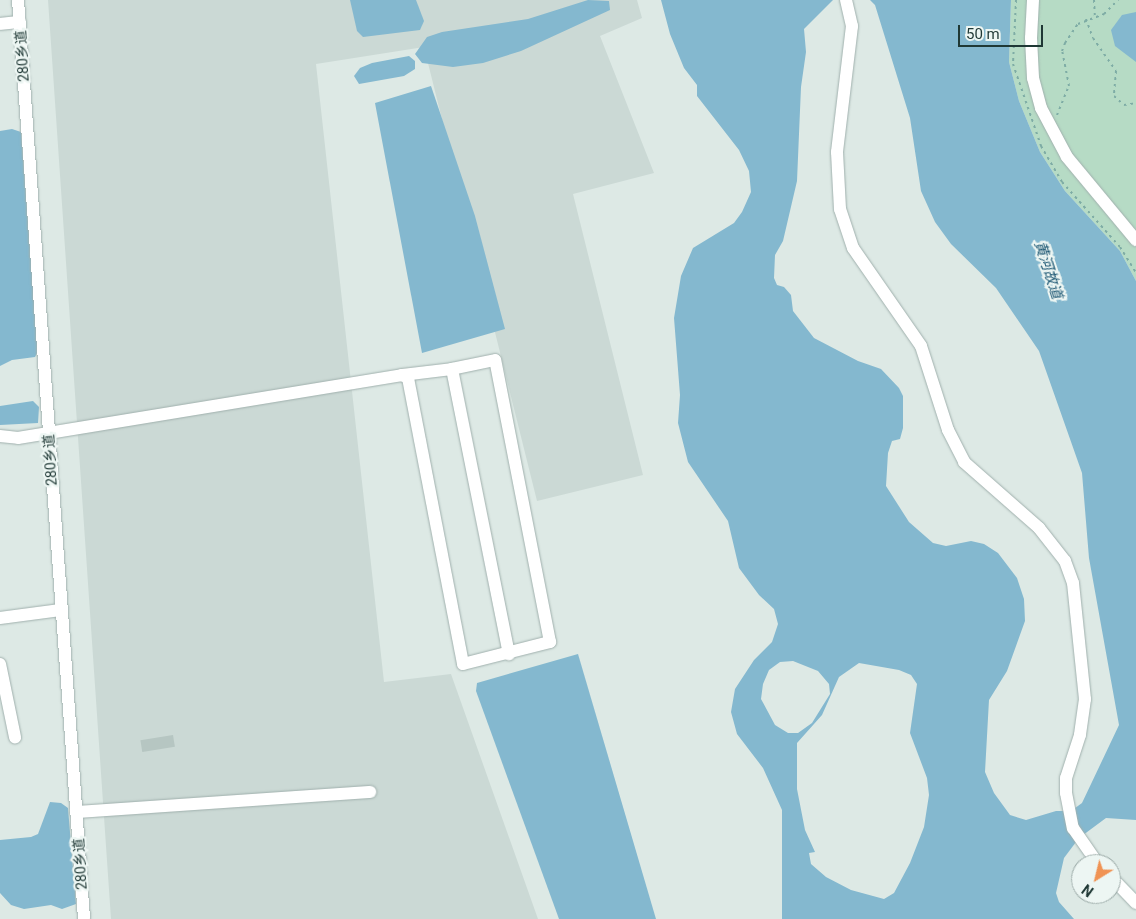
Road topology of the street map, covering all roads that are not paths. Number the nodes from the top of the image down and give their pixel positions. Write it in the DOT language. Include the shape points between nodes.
graph roads {
  1 [pos="18,0"];
  2 [pos="846,0"];
  3 [pos="1034,0"];
  4 [pos="20,22"];
  5 [pos="0,24"];
  6 [pos="1133,232"];
  7 [pos="452,369"];
  8 [pos="402,375"];
  9 [pos="48,431"];
  10 [pos="0,436"];
  11 [pos="60,610"];
  12 [pos="0,618"];
  13 [pos="509,654"];
  14 [pos="0,664"];
  15 [pos="15,737"];
  16 [pos="370,792"];
  17 [pos="76,812"];
  18 [pos="1090,854"];
  19 [pos="1121,887"];
  20 [pos="1136,903"];
  21 [pos="84,919"];
  1 -- 4 [label="street, 280乡道"];
  2 -- 18 [label="street" via="852,26 837,152 840,209 852,248 920,346 948,430 964,462 1039,528 1065,561 1074,583 1085,699 1080,735 1066,778 1067,801 1073,828"];
  3 -- 6 [label="street" via="1031,38 1033,78 1050,128 1067,157"];
  4 -- 5 [label="street"];
  4 -- 9 [label="street, 280乡道"];
  7 -- 8 [label="street"];
  7 -- 13 [label="street"];
  7 -- 13 [label="street" via="495,360 550,642"];
  8 -- 9 [label="street"];
  8 -- 13 [label="street" via="411,385 463,664"];
  9 -- 10 [label="street" via="18,438"];
  9 -- 11 [label="street, 280乡道"];
  11 -- 12 [label="street"];
  11 -- 17 [label="street, 280乡道"];
  14 -- 15 [label="street"];
  16 -- 17 [label="street"];
  17 -- 21 [label="street, 280乡道"];
  19 -- 20 [label="street"];
}
